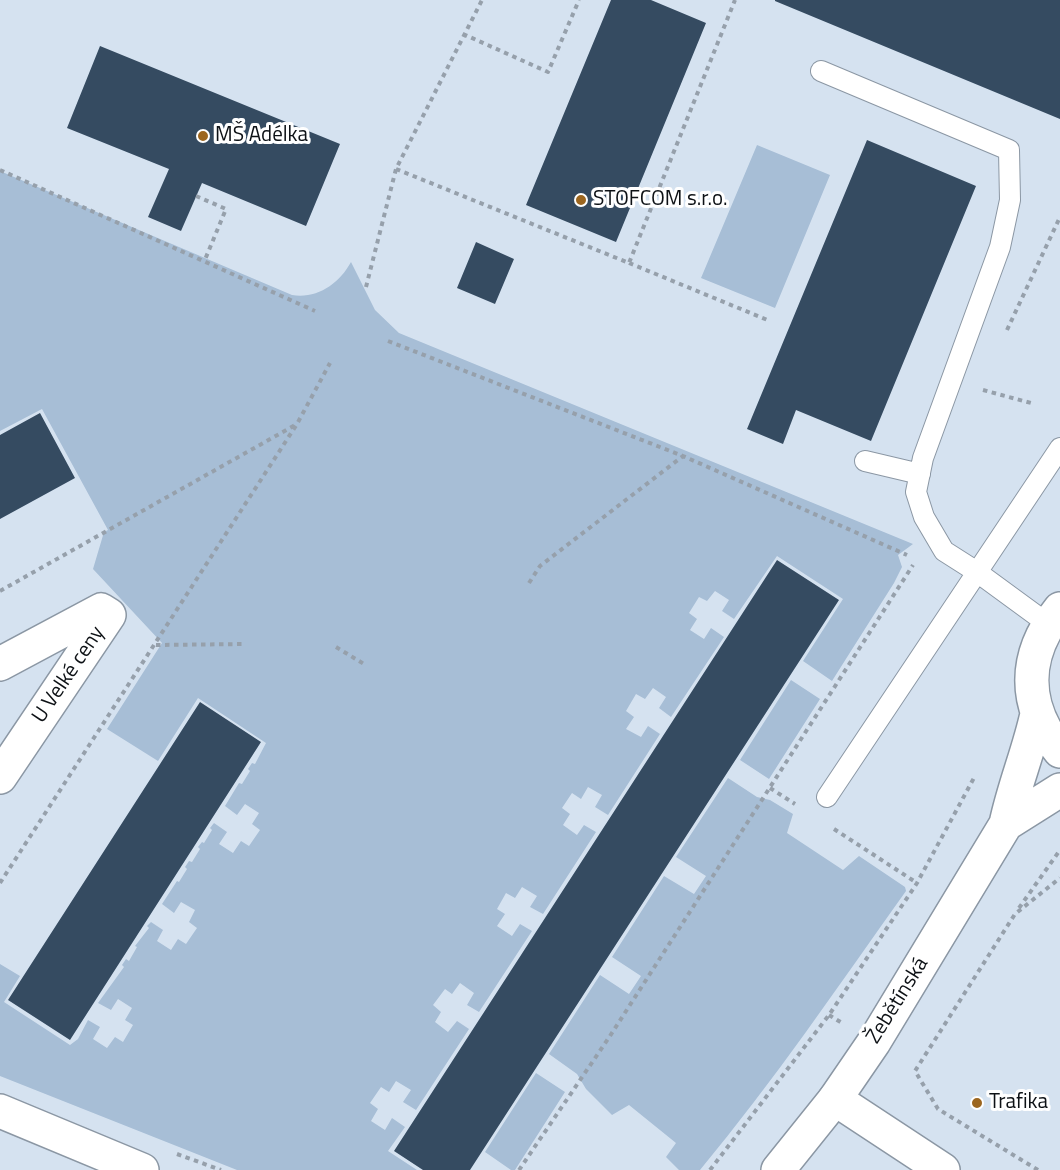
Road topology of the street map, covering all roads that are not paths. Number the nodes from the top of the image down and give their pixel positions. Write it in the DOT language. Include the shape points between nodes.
graph roads {
  1 [pos="821,71"];
  2 [pos="1060,448"];
  3 [pos="865,461"];
  4 [pos="920,474"];
  5 [pos="978,572"];
  6 [pos="1054,616"];
  7 [pos="0,664"];
  8 [pos="1037,714"];
  9 [pos="1060,751"];
  10 [pos="0,777"];
  11 [pos="1060,790"];
  12 [pos="827,797"];
  13 [pos="1006,824"];
  14 [pos="835,1099"];
  15 [pos="0,1111"];
  16 [pos="142,1170"];
  17 [pos="778,1170"];
  18 [pos="943,1170"];
  1 -- 4 [label="lane" via="1010,150 1010,200 1000,247"];
  2 -- 5 [label="lane"];
  3 -- 4 [label="lane"];
  4 -- 5 [label="lane" via="916,492 933,536 944,551"];
  5 -- 6 [label="lane"];
  5 -- 12 [label="lane"];
  6 -- 8 [label="street" via="1040,638 1032,663"];
  7 -- 10 [label="street, U Velké ceny" via="101,610 109,615"];
  8 -- 9 [label="street"];
  8 -- 13 [label="street, Žebětínská" via="1014,784"];
  11 -- 13 [label="street, Žebětínská"];
  13 -- 14 [label="street, Žebětínská"];
  14 -- 17 [label="street, Žebětínská"];
  14 -- 18 [label="street"];
  15 -- 16 [label="street"];
}
